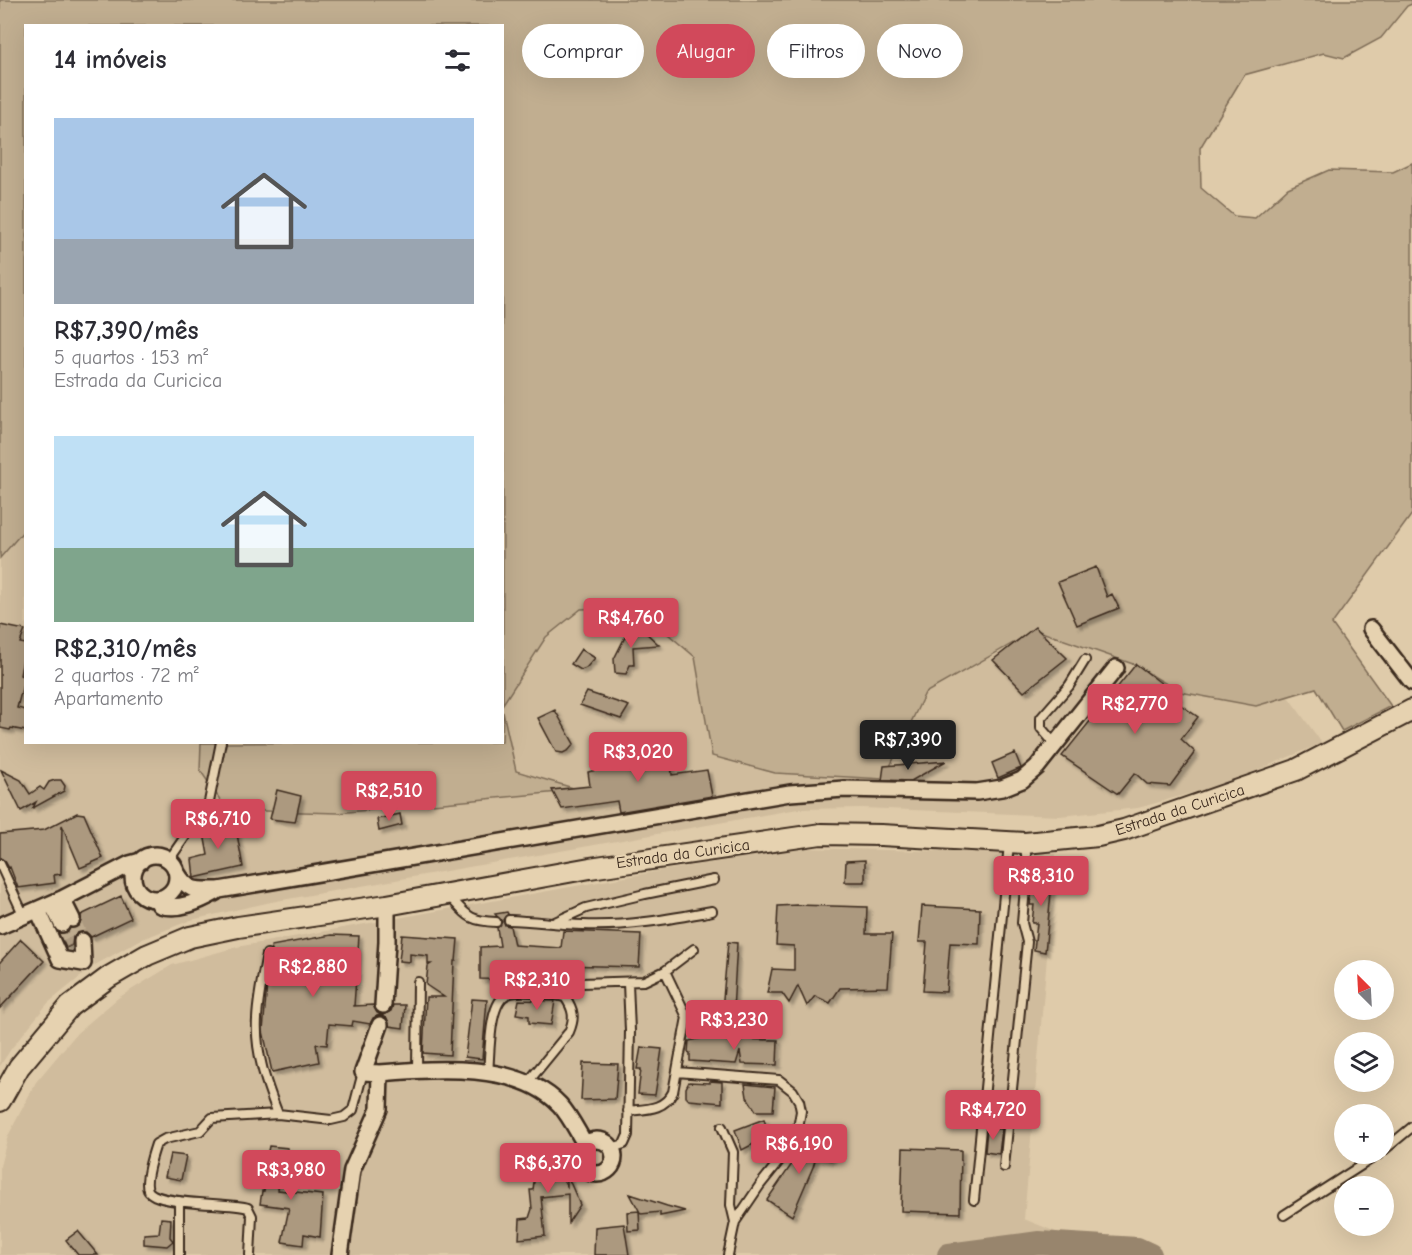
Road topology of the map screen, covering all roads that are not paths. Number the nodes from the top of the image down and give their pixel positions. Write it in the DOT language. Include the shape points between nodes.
graph roads {
  1 [pos="1371,629"];
  2 [pos="1085,660"];
  3 [pos="1116,668"];
  4 [pos="1412,681"];
  5 [pos="1412,710"];
  6 [pos="221,744"];
  7 [pos="1056,744"];
  8 [pos="1017,843"];
  9 [pos="141,861"];
  10 [pos="0,864"];
  11 [pos="173,867"];
  12 [pos="714,880"];
  13 [pos="100,881"];
  14 [pos="136,888"];
  15 [pos="219,890"];
  16 [pos="447,894"];
  17 [pos="156,899"];
  18 [pos="387,905"];
  19 [pos="44,907"];
  20 [pos="712,910"];
  21 [pos="509,920"];
  22 [pos="67,922"];
  23 [pos="496,922"];
  24 [pos="554,923"];
  25 [pos="0,926"];
  26 [pos="77,943"];
  27 [pos="694,949"];
  28 [pos="267,954"];
  29 [pos="83,963"];
  30 [pos="664,971"];
  31 [pos="418,982"];
  32 [pos="628,982"];
  33 [pos="97,987"];
  34 [pos="565,997"];
  35 [pos="383,1005"];
  36 [pos="380,1025"];
  37 [pos="417,1070"];
  38 [pos="363,1072"];
  39 [pos="676,1072"];
  40 [pos="380,1073"];
  41 [pos="488,1074"];
  42 [pos="528,1082"];
  43 [pos="0,1101"];
  44 [pos="628,1111"];
  45 [pos="278,1114"];
  46 [pos="722,1127"];
  47 [pos="1412,1127"];
  48 [pos="1394,1142"];
  49 [pos="585,1144"];
  50 [pos="612,1148"];
  51 [pos="1363,1164"];
  52 [pos="1004,1167"];
  53 [pos="974,1200"];
  54 [pos="179,1201"];
  55 [pos="1284,1215"];
  56 [pos="735,1222"];
  57 [pos="179,1255"];
  58 [pos="250,1255"];
  59 [pos="340,1255"];
  60 [pos="728,1255"];
  1 -- 4 [label="street"];
  2 -- 7 [label="lane" via="1041,718 1041,728"];
  3 -- 7 [label="street"];
  5 -- 8 [label="street, Estrada da Curicica" via="1296,770 1238,791 1116,832"];
  6 -- 11 [label="lane" via="209,802"];
  7 -- 15 [label="street" via="1022,780 1002,788 977,792 844,789 790,793"];
  8 -- 16 [label="street, Estrada da Curicica" via="821,834 590,868"];
  8 -- 52 [label="lane" via="1028,865 1022,923 1027,942"];
  8 -- 53 [label="lane"];
  9 -- 11 [label="street" via="155,855"];
  9 -- 13 [label="street"];
  9 -- 14 [label="street" via="134,874"];
  10 -- 19 [label="lane"];
  11 -- 15 [label="street" via="189,889"];
  11 -- 17 [label="street" via="174,888"];
  12 -- 24 [label="lane" via="586,908"];
  13 -- 14 [label="street" via="126,882"];
  13 -- 19 [label="street"];
  14 -- 17 [label="street"];
  15 -- 17 [label="street" via="185,905 167,907"];
  16 -- 18 [label="street, Estrada da Curicica"];
  16 -- 23 [label="lane" via="468,916"];
  18 -- 33 [label="street, Estrada da Curicica" via="189,938 147,955"];
  18 -- 35 [label="street"];
  19 -- 22 [label="street"];
  19 -- 25 [label="street"];
  19 -- 29 [label="street" via="60,959"];
  20 -- 24 [label="lane" via="679,918 612,925"];
  21 -- 24 [label="lane"];
  26 -- 29 [label="street"];
  27 -- 30 [label="lane"];
  28 -- 45 [label="lane" via="256,1035 265,1081"];
  29 -- 33 [label="street"];
  30 -- 32 [label="lane" via="644,981"];
  30 -- 39 [label="lane" via="687,1017"];
  31 -- 37 [label="lane"];
  32 -- 34 [label="lane" via="581,983 570,988"];
  32 -- 44 [label="lane"];
  33 -- 43 [label="street, Estrada da Curicica" via="70,1006 19,1067"];
  34 -- 41 [label="lane" via="515,992 501,997 493,1016"];
  34 -- 42 [label="lane" via="574,1013 573,1023"];
  36 -- 38 [label="street"];
  37 -- 40 [label="street"];
  37 -- 41 [label="street"];
  38 -- 40 [label="street"];
  38 -- 45 [label="lane" via="353,1110 344,1117 331,1120"];
  39 -- 44 [label="lane" via="669,1100 653,1108"];
  39 -- 56 [label="lane" via="779,1080 793,1090 799,1101 792,1145"];
  40 -- 59 [label="street" via="379,1109 352,1170"];
  41 -- 42 [label="street"];
  42 -- 49 [label="street" via="560,1106"];
  44 -- 50 [label="lane" via="626,1140"];
  45 -- 54 [label="lane" via="212,1118 200,1131 156,1144 148,1190 155,1196"];
  46 -- 56 [label="lane" via="733,1152 731,1205"];
  47 -- 48 [label="lane"];
  49 -- 50 [label="street" via="604,1141"];
  49 -- 50 [label="street" via="579,1152 579,1162 594,1175 612,1167"];
  51 -- 55 [label="lane"];
  54 -- 57 [label="lane"];
  54 -- 58 [label="lane" via="248,1208 252,1216"];
  56 -- 60 [label="lane"];
}
